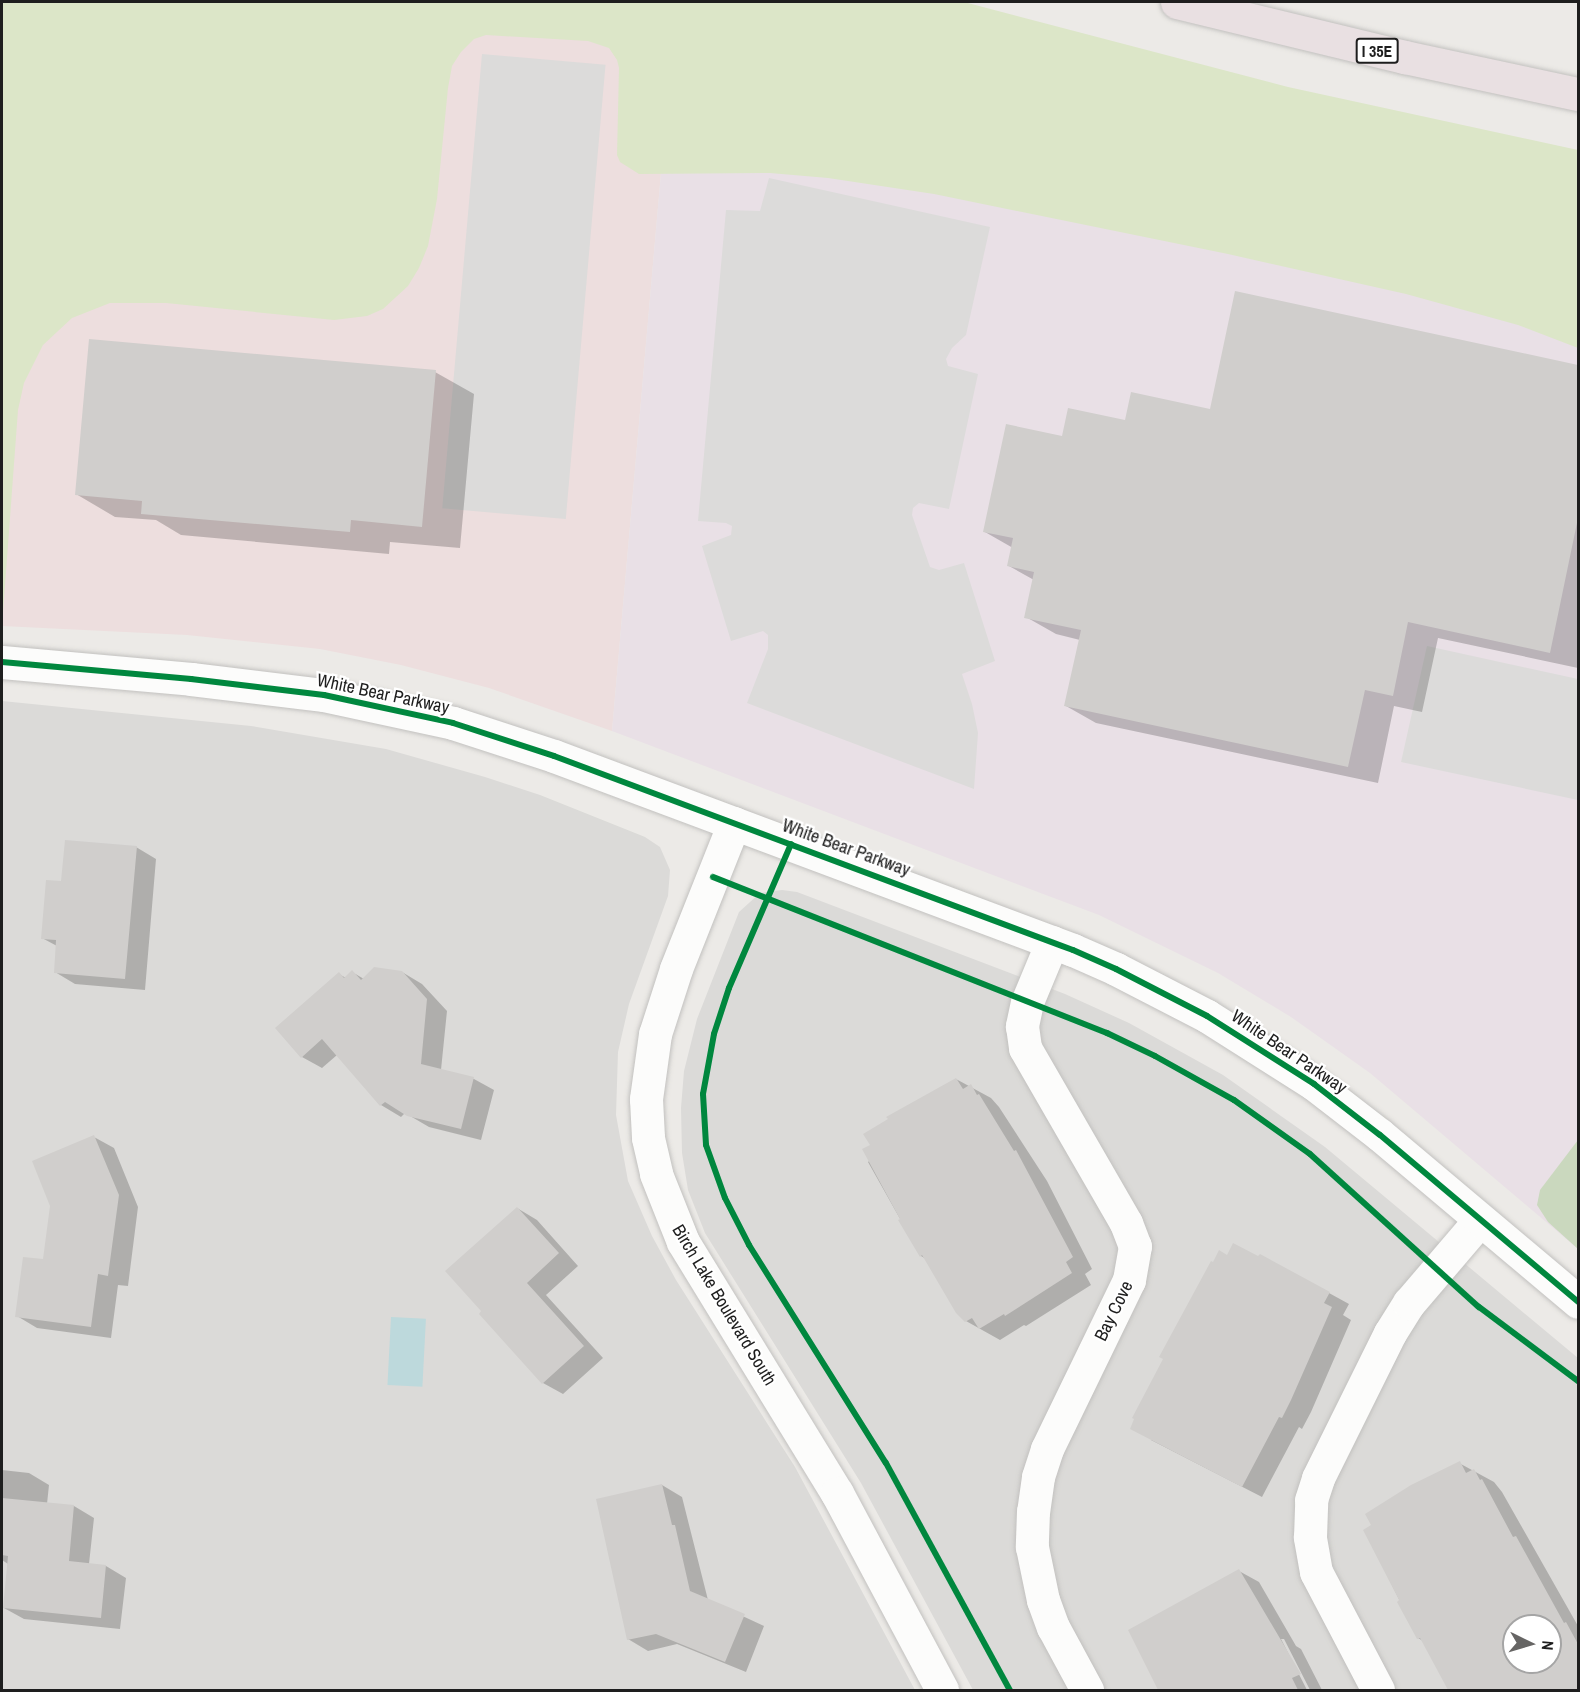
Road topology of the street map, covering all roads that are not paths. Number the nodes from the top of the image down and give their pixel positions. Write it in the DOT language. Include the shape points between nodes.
graph roads {
  1 [pos="1177,2"];
  2 [pos="1578,94"];
  3 [pos="2,662"];
  4 [pos="734,823"];
  5 [pos="1052,942"];
  6 [pos="1480,1220"];
  7 [pos="1578,1302"];
  8 [pos="942,1690"];
  9 [pos="1087,1690"];
  10 [pos="1378,1690"];
  1 -- 2 [label="highway, I 35E"];
  3 -- 4 [label="street, White Bear Parkway" via="324,695 404,711 555,756"];
  4 -- 5 [label="street, White Bear Parkway"];
  4 -- 8 [label="street, Birch Lake Boulevard South" via="669,986 655,1034 646,1099 648,1138 656,1174 683,1242 837,1492"];
  5 -- 6 [label="street, White Bear Parkway" via="1158,990 1276,1059 1380,1135"];
  5 -- 9 [label="street, Bay Cove" via="1027,1002 1022,1026 1025,1048 1126,1223 1135,1246 1130,1280 1047,1449 1033,1511 1032,1546 1043,1600"];
  6 -- 7 [label="street, White Bear Parkway"];
  6 -- 10 [label="street" via="1393,1327 1323,1467 1311,1500 1310,1537 1316,1572"];
}
